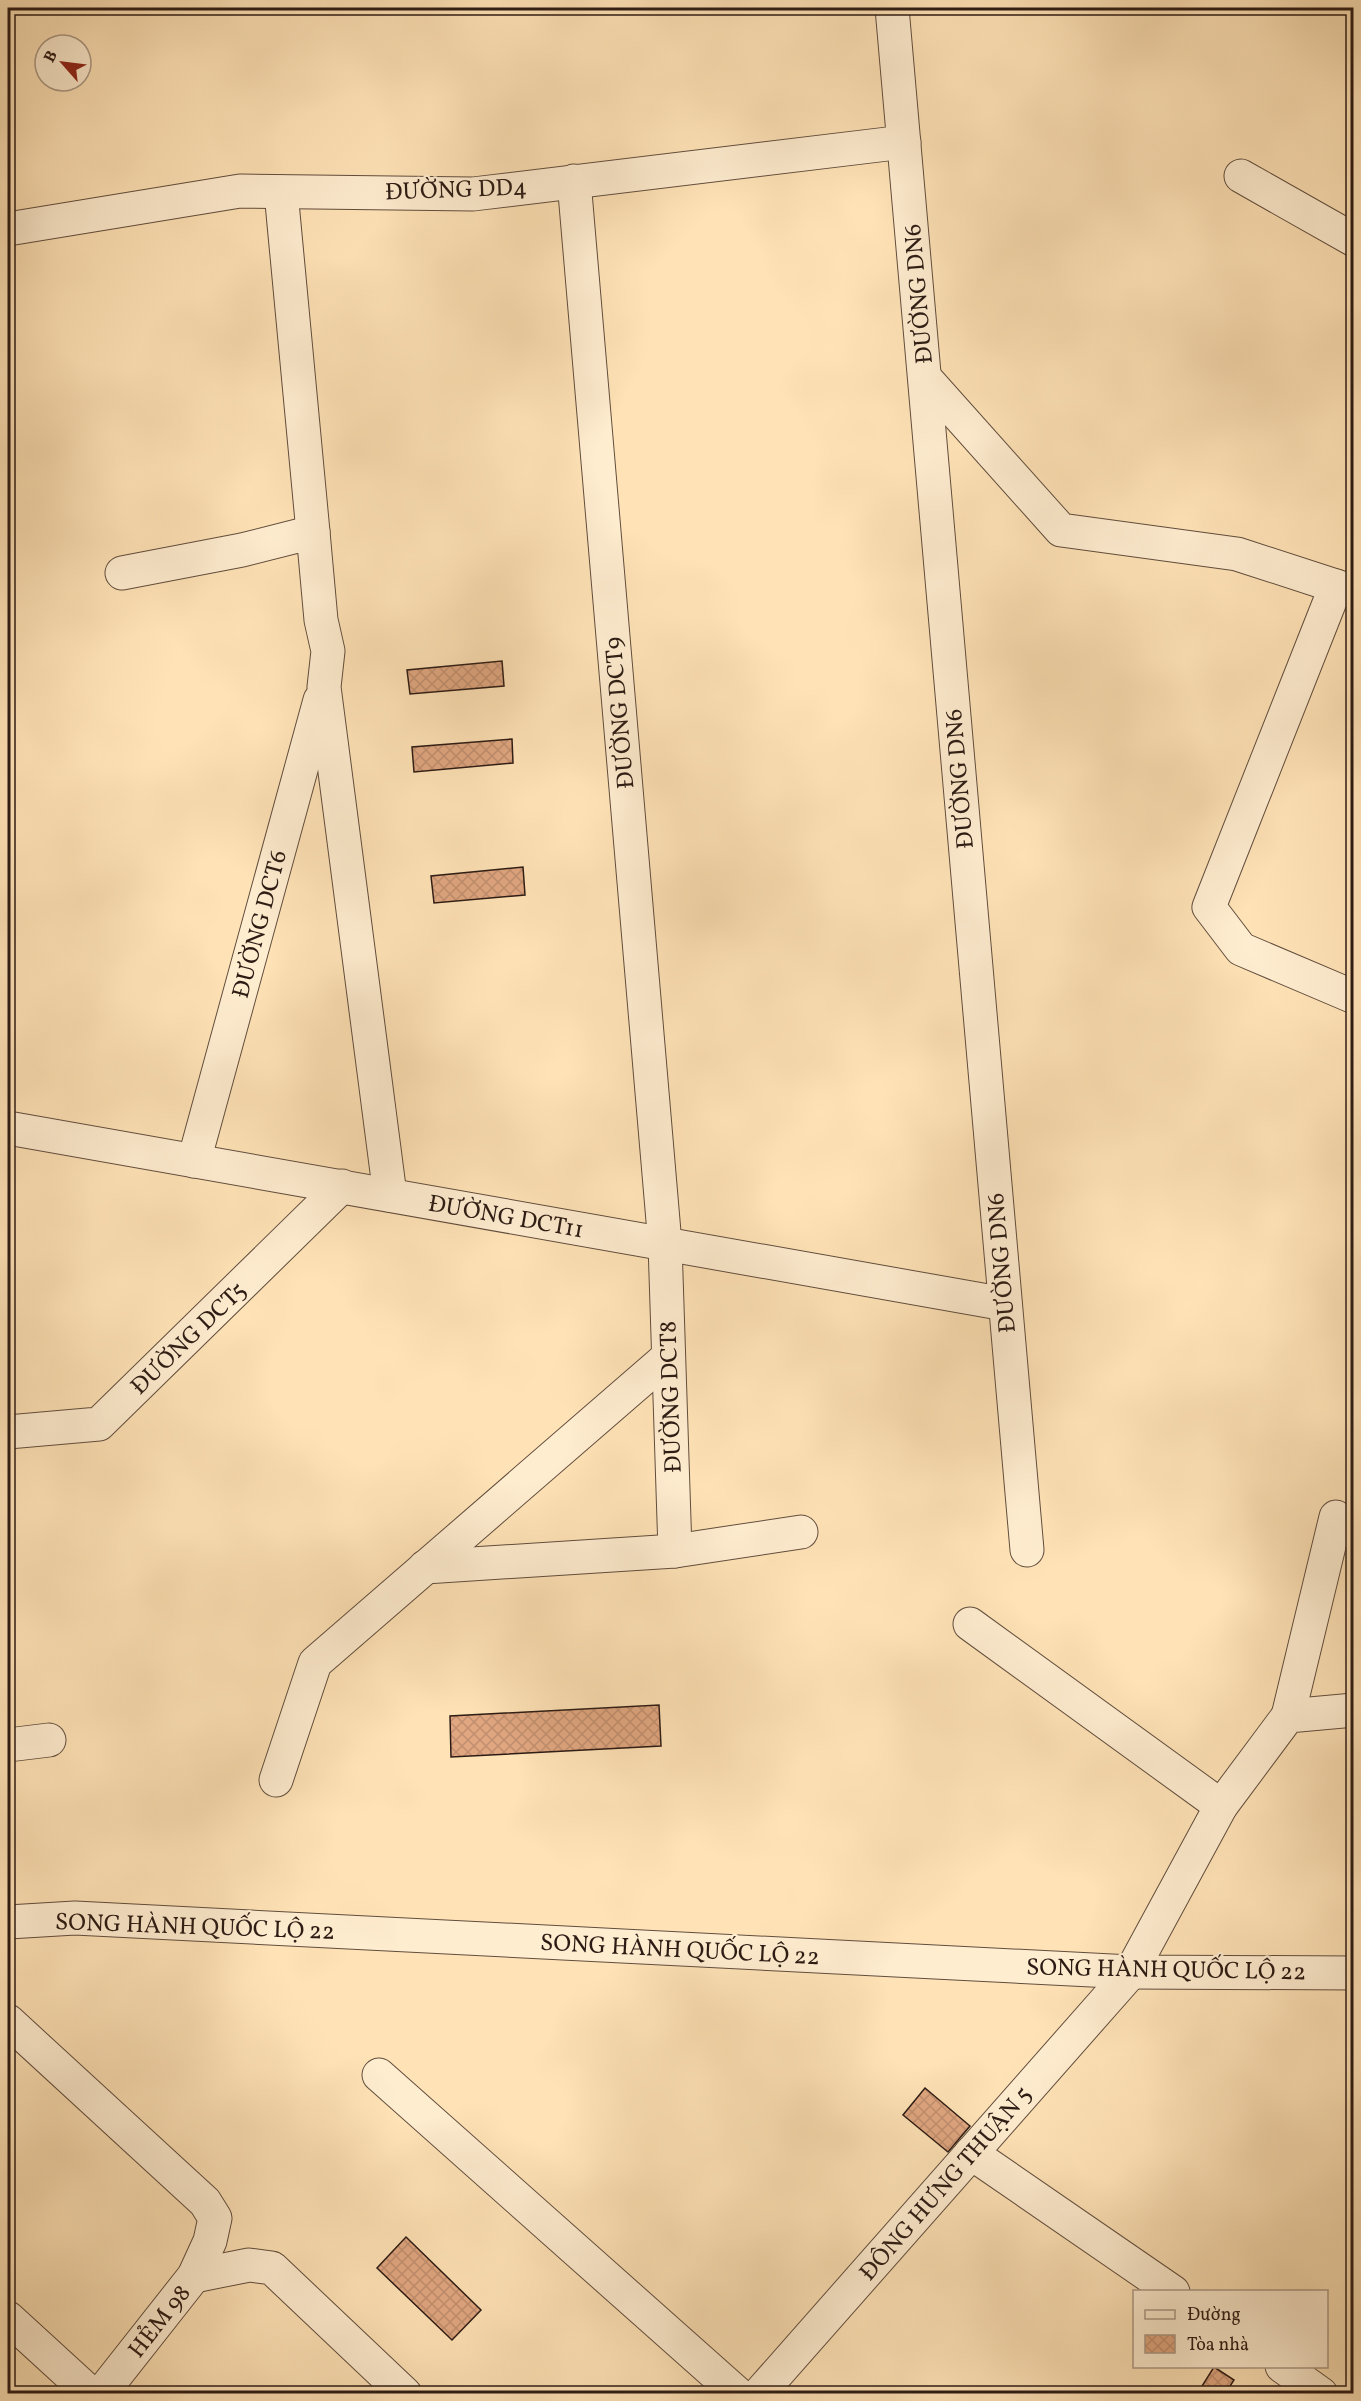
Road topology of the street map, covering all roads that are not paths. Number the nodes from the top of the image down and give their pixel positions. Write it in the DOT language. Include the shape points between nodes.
graph roads {
  1 [pos="892,8"];
  2 [pos="904,142"];
  3 [pos="1241,176"];
  4 [pos="574,182"];
  5 [pos="280,192"];
  6 [pos="8,229"];
  7 [pos="1353,240"];
  8 [pos="926,379"];
  9 [pos="314,532"];
  10 [pos="122,573"];
  11 [pos="1345,589"];
  12 [pos="324,687"];
  13 [pos="1353,997"];
  14 [pos="8,1128"];
  15 [pos="194,1161"];
  16 [pos="342,1186"];
  17 [pos="390,1195"];
  18 [pos="665,1244"];
  19 [pos="1005,1304"];
  20 [pos="668,1357"];
  21 [pos="8,1432"];
  22 [pos="1336,1517"];
  23 [pos="801,1532"];
  24 [pos="1027,1550"];
  25 [pos="675,1551"];
  26 [pos="425,1567"];
  27 [pos="970,1624"];
  28 [pos="1353,1710"];
  29 [pos="1288,1716"];
  30 [pos="49,1740"];
  31 [pos="8,1745"];
  32 [pos="276,1780"];
  33 [pos="1221,1806"];
  34 [pos="8,1922"];
  35 [pos="1131,1972"];
  36 [pos="1353,1973"];
  37 [pos="8,2021"];
  38 [pos="379,2075"];
  39 [pos="971,2153"];
  40 [pos="194,2276"];
  41 [pos="1170,2290"];
  42 [pos="8,2318"];
  43 [pos="1283,2368"];
  44 [pos="91,2394"];
  45 [pos="101,2394"];
  46 [pos="405,2394"];
  47 [pos="738,2394"];
  48 [pos="759,2394"];
  49 [pos="1322,2394"];
  1 -- 2 [label="street, ĐƯỜNG DN6"];
  2 -- 4 [label="street, ĐƯỜNG DD4"];
  2 -- 8 [label="street, ĐƯỜNG DN6"];
  3 -- 7 [label="street"];
  4 -- 5 [label="street, ĐƯỜNG DD4" via="473,194"];
  4 -- 18 [label="street, ĐƯỜNG DCT9"];
  5 -- 6 [label="street, ĐƯỜNG DD4" via="240,191"];
  5 -- 9 [label="street"];
  8 -- 11 [label="street" via="1061,530 1237,554"];
  8 -- 19 [label="street, ĐƯỜNG DN6"];
  9 -- 10 [label="street"];
  9 -- 12 [label="street" via="327,651"];
  11 -- 13 [label="street" via="1209,908 1241,949"];
  12 -- 15 [label="street, ĐƯỜNG DCT6"];
  12 -- 17 [label="street"];
  14 -- 15 [label="street, ĐƯỜNG DCT11"];
  15 -- 16 [label="street, ĐƯỜNG DCT11"];
  16 -- 17 [label="street, ĐƯỜNG DCT11"];
  16 -- 21 [label="street, ĐƯỜNG DCT5" via="99,1425"];
  17 -- 18 [label="street, ĐƯỜNG DCT11"];
  18 -- 19 [label="street, ĐƯỜNG DCT11"];
  18 -- 20 [label="street, ĐƯỜNG DCT8"];
  19 -- 24 [label="street, ĐƯỜNG DN6"];
  20 -- 25 [label="street, ĐƯỜNG DCT8"];
  20 -- 26 [label="street"];
  22 -- 29 [label="street"];
  23 -- 25 [label="street"];
  25 -- 26 [label="street"];
  26 -- 32 [label="street" via="315,1663"];
  27 -- 33 [label="street"];
  28 -- 29 [label="street"];
  29 -- 33 [label="street, ĐÔNG HƯNG THUẬN 5"];
  30 -- 31 [label="street"];
  33 -- 35 [label="street, ĐÔNG HƯNG THUẬN 5"];
  34 -- 35 [label="street, SONG HÀNH QUỐC LỘ 22" via="75,1918"];
  35 -- 36 [label="street, SONG HÀNH QUỐC LỘ 22"];
  35 -- 39 [label="street, ĐÔNG HƯNG THUẬN 5"];
  37 -- 40 [label="street, HẺM 98" via="205,2202 215,2218 210,2241"];
  38 -- 47 [label="street"];
  39 -- 41 [label="street"];
  39 -- 48 [label="street, ĐÔNG HƯNG THUẬN 5"];
  40 -- 45 [label="street, HẺM 98"];
  40 -- 46 [label="street" via="249,2265 272,2268"];
  42 -- 44 [label="street"];
  43 -- 49 [label="street"];
}
